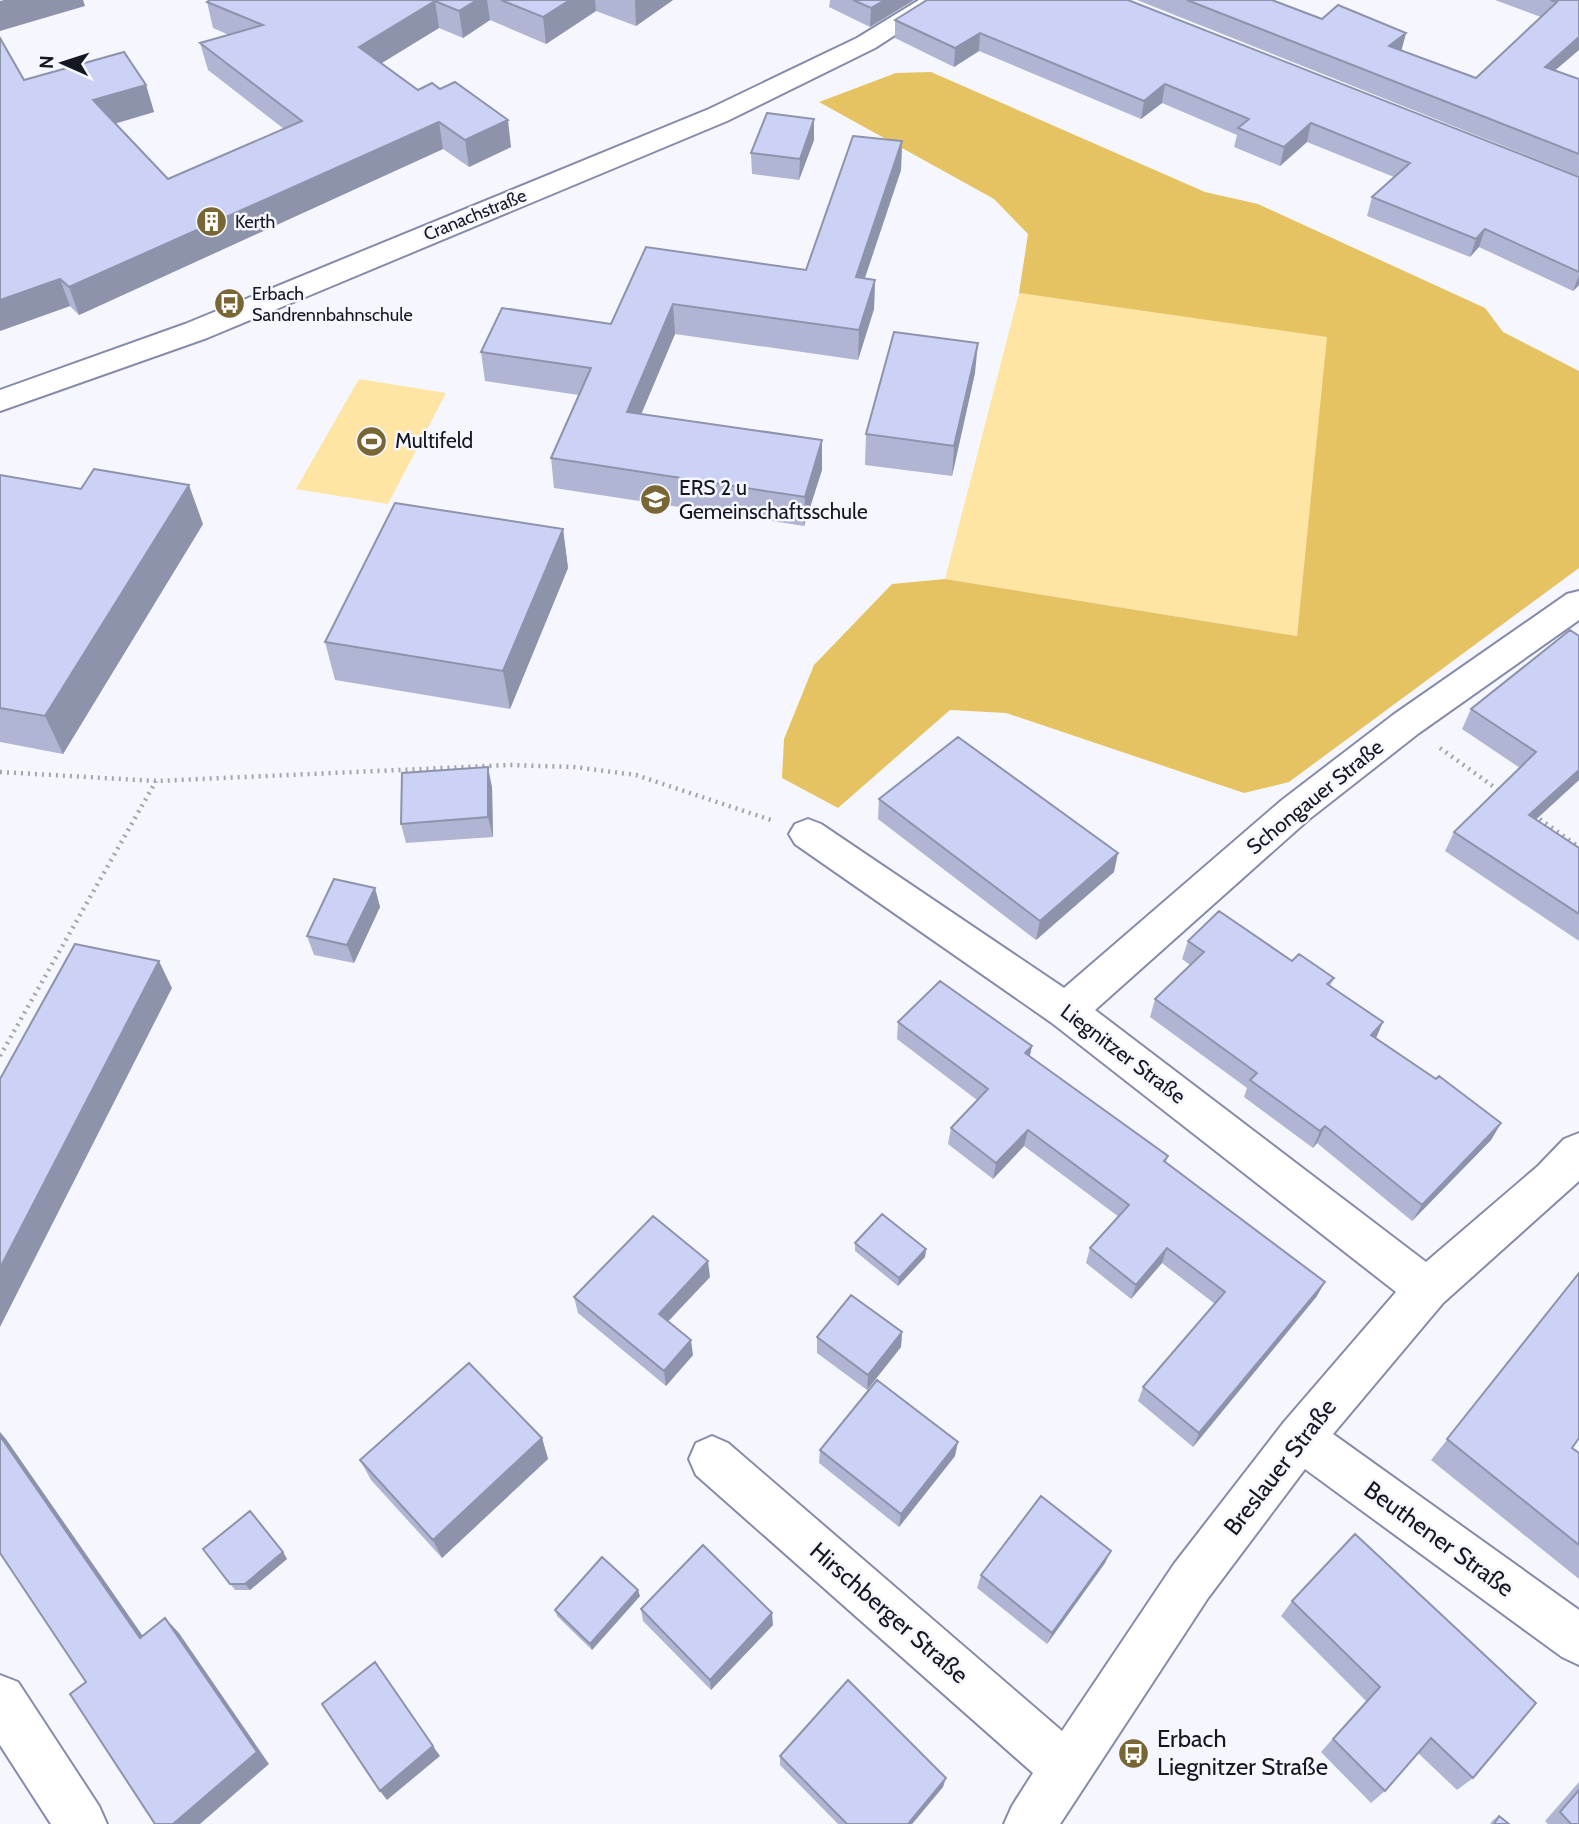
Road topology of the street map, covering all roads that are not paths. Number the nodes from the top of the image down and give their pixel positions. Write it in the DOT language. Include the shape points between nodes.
graph roads {
  1 [pos="937,0"];
  2 [pos="0,401"];
  3 [pos="1579,603"];
  4 [pos="808,834"];
  5 [pos="1066,1011"];
  6 [pos="1579,1152"];
  7 [pos="1427,1289"];
  8 [pos="1300,1438"];
  9 [pos="712,1458"];
  10 [pos="1579,1640"];
  11 [pos="0,1700"];
  12 [pos="1065,1768"];
  13 [pos="82,1824"];
  14 [pos="1030,1824"];
  1 -- 2 [label="street, Cranachstraße" via="866,43 718,115 196,331"];
  3 -- 5 [label="street, Schongauer Straße" via="1406,724 1295,810"];
  4 -- 5 [label="street, Liegnitzer Straße"];
  5 -- 7 [label="street, Liegnitzer Straße"];
  6 -- 7 [label="street, Breslauer Straße"];
  7 -- 8 [label="street, Breslauer Straße"];
  8 -- 10 [label="street, Beuthener Straße"];
  8 -- 12 [label="street, Breslauer Straße" via="1191,1581"];
  9 -- 12 [label="street, Hirschberger Straße"];
  11 -- 13 [label="street"];
  12 -- 14 [label="street, Breslauer Straße"];
}
